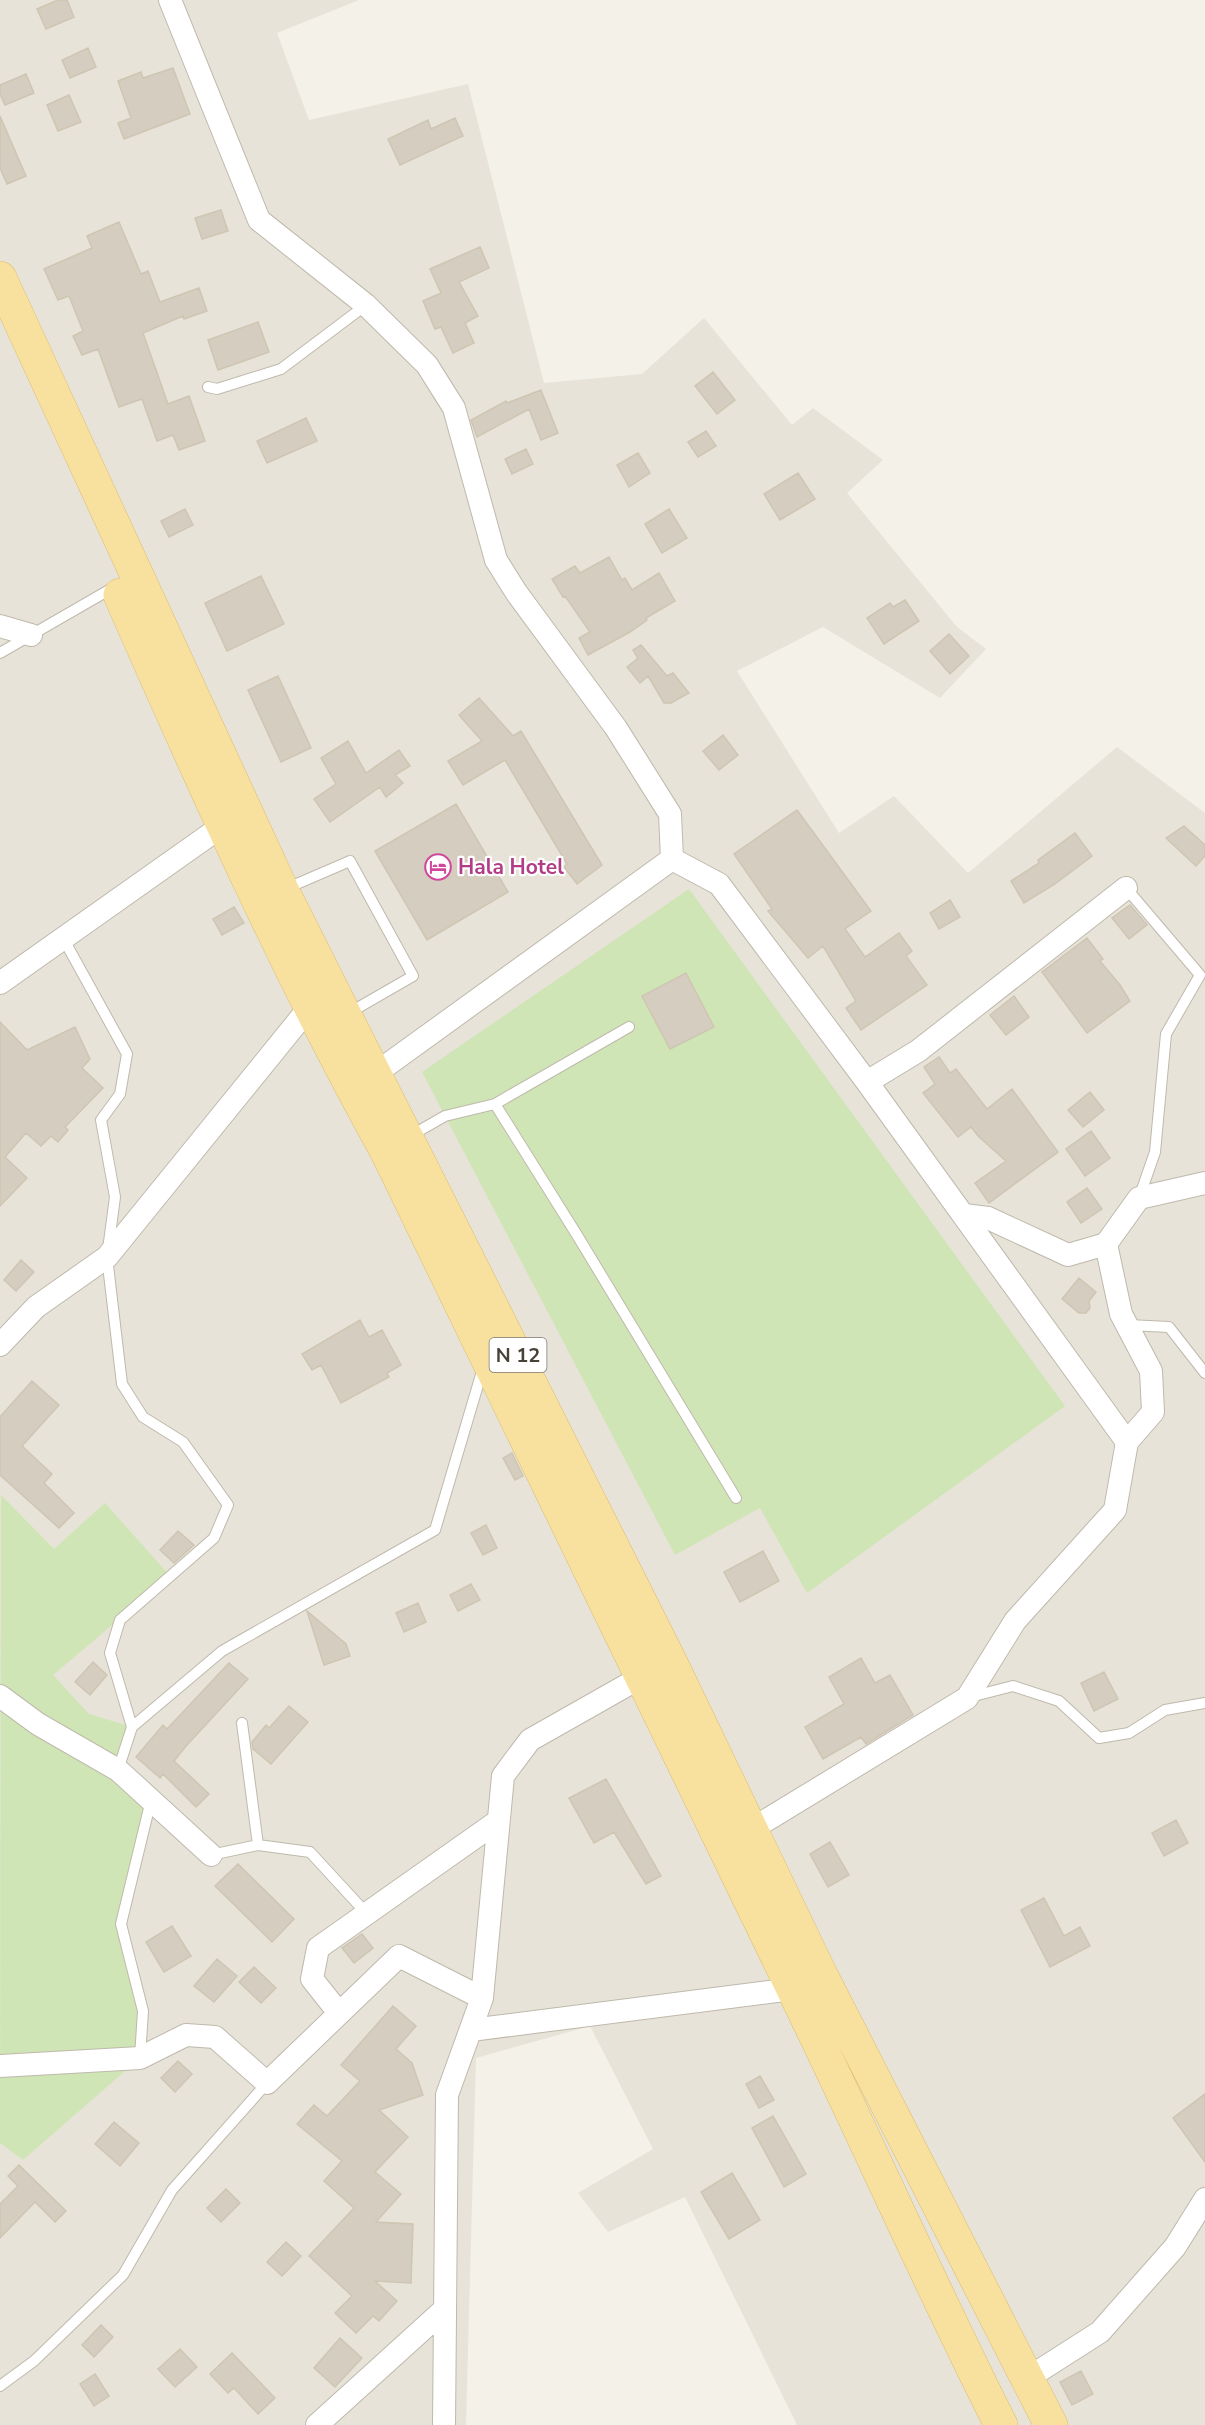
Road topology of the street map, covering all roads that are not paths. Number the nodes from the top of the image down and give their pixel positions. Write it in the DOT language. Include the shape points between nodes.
graph roads {
  1 [pos="170,0"];
  2 [pos="0,278"];
  3 [pos="366,305"];
  4 [pos="0,332"];
  5 [pos="208,387"];
  6 [pos="116,586"];
  7 [pos="0,626"];
  8 [pos="31,635"];
  9 [pos="0,653"];
  10 [pos="222,826"];
  11 [pos="672,859"];
  12 [pos="1126,888"];
  13 [pos="282,890"];
  14 [pos="63,938"];
  15 [pos="0,983"];
  16 [pos="320,994"];
  17 [pos="346,1015"];
  18 [pos="628,1027"];
  19 [pos="376,1072"];
  20 [pos="867,1082"];
  21 [pos="495,1104"];
  22 [pos="408,1137"];
  23 [pos="1205,1183"];
  24 [pos="1139,1198"];
  25 [pos="964,1215"];
  26 [pos="1106,1244"];
  27 [pos="107,1257"];
  28 [pos="469,1288"];
  29 [pos="1127,1325"];
  30 [pos="0,1345"];
  31 [pos="486,1357"];
  32 [pos="1205,1373"];
  33 [pos="1127,1442"];
  34 [pos="736,1498"];
  35 [pos="642,1676"];
  36 [pos="0,1696"];
  37 [pos="967,1698"];
  38 [pos="1205,1703"];
  39 [pos="242,1723"];
  40 [pos="132,1727"];
  41 [pos="118,1770"];
  42 [pos="151,1800"];
  43 [pos="498,1821"];
  44 [pos="752,1829"];
  45 [pos="258,1845"];
  46 [pos="211,1854"];
  47 [pos="367,1914"];
  48 [pos="793,1989"];
  49 [pos="483,1998"];
  50 [pos="339,2013"];
  51 [pos="471,2030"];
  52 [pos="140,2058"];
  53 [pos="0,2066"];
  54 [pos="267,2083"];
  55 [pos="1205,2199"];
  56 [pos="445,2309"];
  57 [pos="1028,2378"];
  58 [pos="0,2386"];
  59 [pos="317,2425"];
  60 [pos="444,2425"];
  61 [pos="1001,2425"];
  62 [pos="1051,2425"];
  1 -- 3 [label="street" via="259,220"];
  2 -- 13 [label="main road, N 12"];
  3 -- 5 [label="lane" via="281,369 217,388"];
  3 -- 11 [label="street" via="427,365 454,408 496,560 616,728 670,814"];
  4 -- 6 [label="main road, N 12"];
  6 -- 8 [label="lane"];
  6 -- 10 [label="main road, N 12"];
  7 -- 8 [label="street"];
  8 -- 9 [label="lane"];
  10 -- 14 [label="street"];
  10 -- 16 [label="main road, N 12"];
  11 -- 19 [label="street"];
  11 -- 20 [label="street" via="719,884"];
  12 -- 20 [label="street" via="918,1051"];
  12 -- 24 [label="lane" via="1200,975 1166,1034 1155,1152"];
  13 -- 16 [label="main road, N 12"];
  13 -- 17 [label="lane" via="350,861 413,976"];
  14 -- 15 [label="street"];
  14 -- 27 [label="lane" via="128,1054 120,1094 101,1120 115,1197"];
  16 -- 17 [label="main road, N 12"];
  16 -- 27 [label="street"];
  16 -- 28 [label="main road, N 12" via="352,1089"];
  17 -- 19 [label="main road, N 12"];
  18 -- 21 [label="lane"];
  19 -- 22 [label="main road, N 12"];
  20 -- 25 [label="street"];
  21 -- 22 [label="lane" via="445,1116"];
  21 -- 34 [label="lane"];
  22 -- 28 [label="main road, N 12"];
  23 -- 24 [label="street"];
  24 -- 26 [label="street"];
  25 -- 26 [label="street" via="988,1218 1068,1256"];
  25 -- 33 [label="street"];
  26 -- 29 [label="street" via="1120,1314"];
  27 -- 30 [label="street" via="36,1307"];
  27 -- 40 [label="lane" via="122,1384 143,1417 183,1442 228,1505 214,1538 120,1620 110,1653"];
  28 -- 31 [label="main road, N 12"];
  28 -- 44 [label="main road, N 12" via="664,1648"];
  29 -- 32 [label="lane" via="1169,1328"];
  29 -- 33 [label="street" via="1152,1371 1153,1412"];
  31 -- 35 [label="main road, N 12"];
  31 -- 40 [label="lane" via="435,1530 222,1651"];
  33 -- 37 [label="street" via="1115,1510 1015,1621"];
  35 -- 43 [label="street" via="530,1740 502,1776"];
  35 -- 48 [label="main road, N 12"];
  36 -- 41 [label="street" via="38,1724"];
  37 -- 38 [label="lane" via="1013,1686 1059,1701 1099,1738 1129,1733 1165,1710"];
  37 -- 44 [label="street"];
  39 -- 45 [label="lane"];
  40 -- 41 [label="lane"];
  41 -- 42 [label="street"];
  42 -- 46 [label="street"];
  42 -- 52 [label="lane" via="121,1924 143,2011"];
  43 -- 47 [label="street"];
  43 -- 49 [label="street"];
  44 -- 57 [label="main road, N 12" via="820,1973"];
  45 -- 46 [label="lane"];
  45 -- 47 [label="lane" via="310,1852"];
  47 -- 50 [label="street" via="318,1948 312,1979"];
  48 -- 51 [label="street"];
  48 -- 61 [label="main road, N 12"];
  49 -- 50 [label="street" via="399,1956"];
  49 -- 51 [label="street"];
  50 -- 54 [label="street"];
  51 -- 56 [label="street" via="447,2095"];
  52 -- 53 [label="street"];
  52 -- 54 [label="street" via="186,2035 215,2037"];
  54 -- 58 [label="lane" via="172,2190 123,2275 34,2361"];
  55 -- 57 [label="street" via="1174,2247 1100,2332"];
  56 -- 59 [label="street"];
  56 -- 60 [label="street"];
  57 -- 62 [label="main road, N 12"];
}
